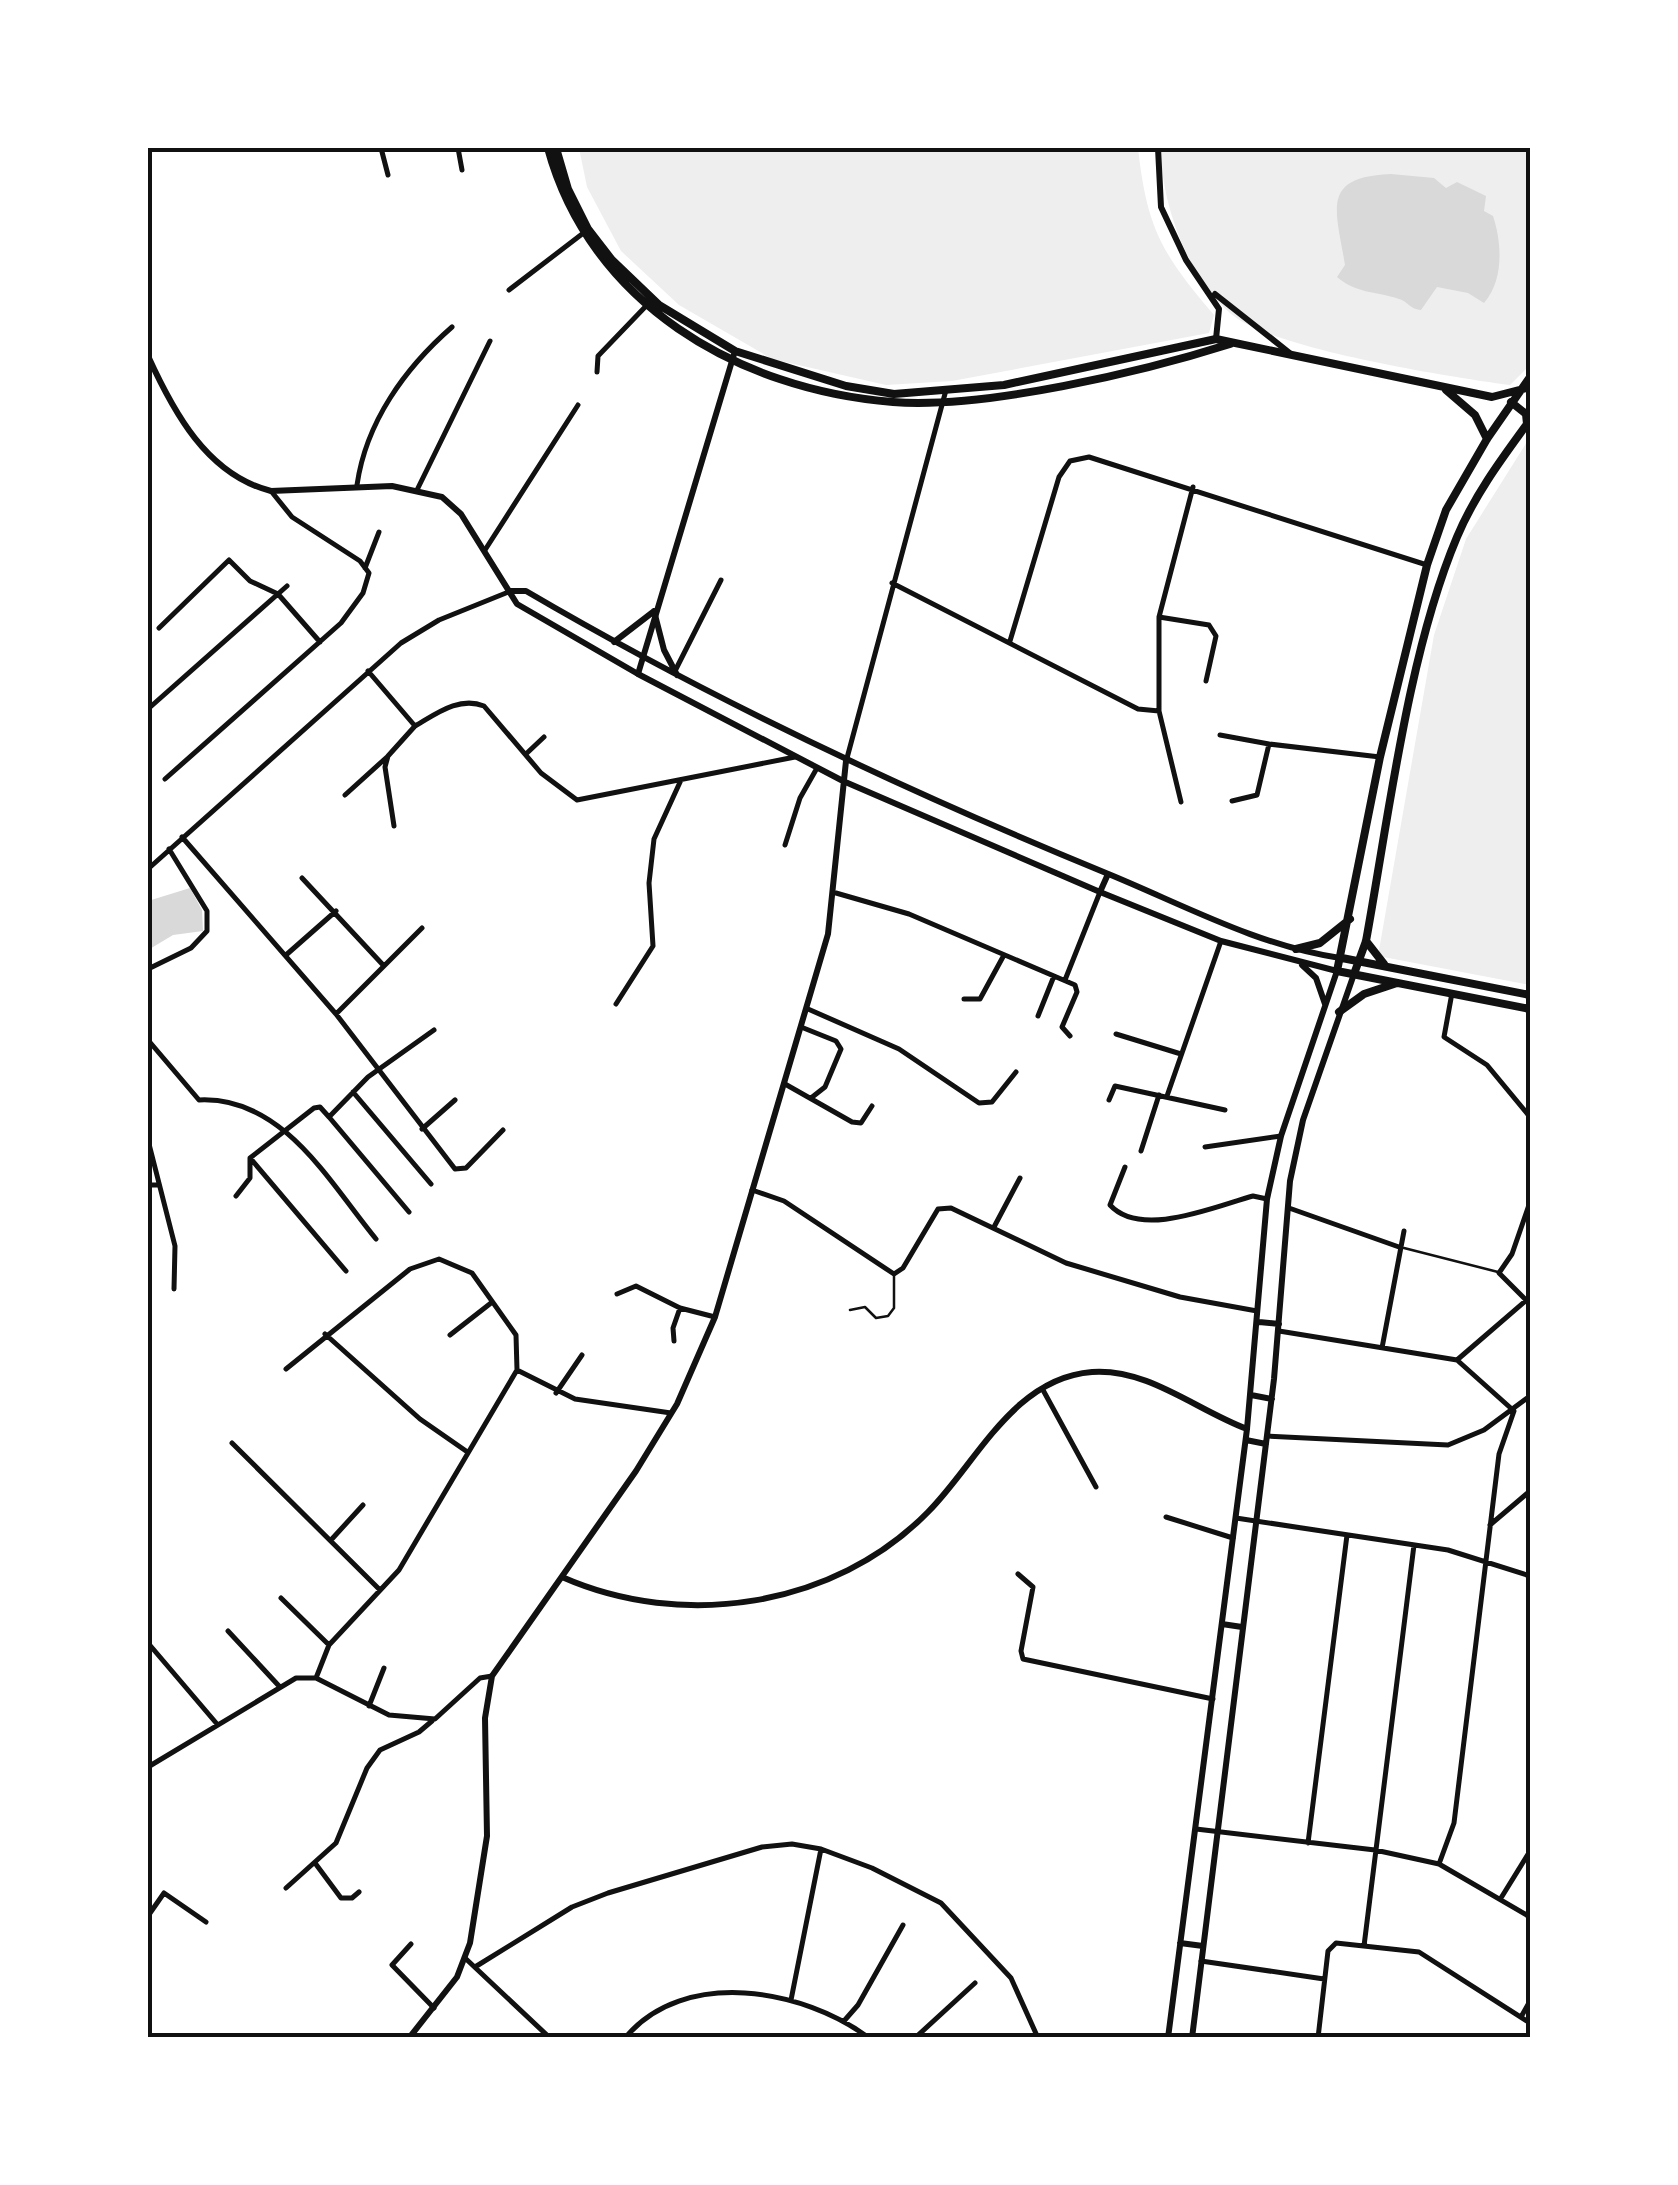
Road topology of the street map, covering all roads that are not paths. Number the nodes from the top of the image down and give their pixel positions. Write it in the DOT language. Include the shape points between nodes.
graph roads {
  1 [pos="381,148"];
  2 [pos="458,148"];
  3 [pos="548,148"];
  4 [pos="556,148"];
  5 [pos="1158,148"];
  6 [pos="462,170"];
  7 [pos="388,175"];
  8 [pos="586,232"];
  9 [pos="1209,289"];
  10 [pos="508,290"];
  11 [pos="649,302"];
  12 [pos="452,327"];
  13 [pos="490,342"];
  14 [pos="1216,344"];
  15 [pos="734,355"];
  16 [pos="1292,355"];
  17 [pos="148,356"];
  18 [pos="597,372"];
  19 [pos="1530,377"];
  20 [pos="1442,388"];
  21 [pos="1523,388"];
  22 [pos="946,395"];
  23 [pos="1492,397"];
  24 [pos="1513,402"];
  25 [pos="578,405"];
  26 [pos="1529,422"];
  27 [pos="1487,439"];
  28 [pos="1478,454"];
  29 [pos="1498,463"];
  30 [pos="356,485"];
  31 [pos="1192,487"];
  32 [pos="417,490"];
  33 [pos="271,492"];
  34 [pos="379,532"];
  35 [pos="485,550"];
  36 [pos="1426,565"];
  37 [pos="366,568"];
  38 [pos="721,580"];
  39 [pos="892,583"];
  40 [pos="287,586"];
  41 [pos="511,591"];
  42 [pos="278,594"];
  43 [pos="654,611"];
  44 [pos="1159,617"];
  45 [pos="159,628"];
  46 [pos="320,642"];
  47 [pos="614,642"];
  48 [pos="1010,642"];
  49 [pos="642,656"];
  50 [pos="368,671"];
  51 [pos="638,674"];
  52 [pos="676,674"];
  53 [pos="1206,681"];
  54 [pos="148,709"];
  55 [pos="1157,712"];
  56 [pos="415,726"];
  57 [pos="1220,735"];
  58 [pos="544,736"];
  59 [pos="1268,744"];
  60 [pos="527,753"];
  61 [pos="388,756"];
  62 [pos="795,757"];
  63 [pos="1380,757"];
  64 [pos="846,761"];
  65 [pos="817,768"];
  66 [pos="166,778"];
  67 [pos="683,778"];
  68 [pos="843,781"];
  69 [pos="345,795"];
  70 [pos="1232,801"];
  71 [pos="1181,802"];
  72 [pos="394,826"];
  73 [pos="182,837"];
  74 [pos="785,845"];
  75 [pos="169,849"];
  76 [pos="148,869"];
  77 [pos="1108,874"];
  78 [pos="302,878"];
  79 [pos="836,892"];
  80 [pos="1100,892"];
  81 [pos="336,911"];
  82 [pos="1350,919"];
  83 [pos="422,928"];
  84 [pos="1366,940"];
  85 [pos="1220,942"];
  86 [pos="1296,949"];
  87 [pos="286,955"];
  88 [pos="1004,955"];
  89 [pos="1342,958"];
  90 [pos="1359,961"];
  91 [pos="1296,962"];
  92 [pos="384,966"];
  93 [pos="1388,966"];
  94 [pos="148,968"];
  95 [pos="1337,971"];
  96 [pos="1354,974"];
  97 [pos="1054,976"];
  98 [pos="1064,980"];
  99 [pos="1400,982"];
  100 [pos="1452,993"];
  101 [pos="1530,995"];
  102 [pos="964,1000"];
  103 [pos="616,1004"];
  104 [pos="1325,1006"];
  105 [pos="808,1009"];
  106 [pos="1530,1009"];
  107 [pos="1339,1012"];
  108 [pos="336,1014"];
  109 [pos="1038,1016"];
  110 [pos="801,1027"];
  111 [pos="434,1030"];
  112 [pos="1116,1034"];
  113 [pos="1070,1036"];
  114 [pos="148,1040"];
  115 [pos="1181,1054"];
  116 [pos="378,1072"];
  117 [pos="1016,1072"];
  118 [pos="782,1082"];
  119 [pos="353,1092"];
  120 [pos="1158,1095"];
  121 [pos="1167,1096"];
  122 [pos="811,1098"];
  123 [pos="455,1100"];
  124 [pos="1109,1100"];
  125 [pos="872,1106"];
  126 [pos="1225,1110"];
  127 [pos="330,1117"];
  128 [pos="1530,1117"];
  129 [pos="285,1129"];
  130 [pos="422,1129"];
  131 [pos="502,1130"];
  132 [pos="1281,1136"];
  133 [pos="148,1140"];
  134 [pos="1205,1147"];
  135 [pos="1142,1150"];
  136 [pos="250,1158"];
  137 [pos="1125,1167"];
  138 [pos="1020,1178"];
  139 [pos="430,1184"];
  140 [pos="159,1185"];
  141 [pos="148,1186"];
  142 [pos="752,1190"];
  143 [pos="236,1196"];
  144 [pos="1267,1199"];
  145 [pos="1530,1202"];
  146 [pos="1288,1208"];
  147 [pos="409,1212"];
  148 [pos="994,1227"];
  149 [pos="1404,1231"];
  150 [pos="376,1239"];
  151 [pos="1399,1247"];
  152 [pos="346,1271"];
  153 [pos="1499,1273"];
  154 [pos="894,1274"];
  155 [pos="174,1289"];
  156 [pos="617,1294"];
  157 [pos="1528,1299"];
  158 [pos="491,1303"];
  159 [pos="680,1308"];
  160 [pos="850,1310"];
  161 [pos="1260,1312"];
  162 [pos="715,1317"];
  163 [pos="1260,1322"];
  164 [pos="1279,1328"];
  165 [pos="325,1334"];
  166 [pos="450,1335"];
  167 [pos="674,1341"];
  168 [pos="1382,1348"];
  169 [pos="582,1355"];
  170 [pos="1457,1360"];
  171 [pos="286,1370"];
  172 [pos="517,1370"];
  173 [pos="1043,1390"];
  174 [pos="556,1393"];
  175 [pos="1251,1395"];
  176 [pos="1530,1396"];
  177 [pos="1272,1399"];
  178 [pos="1514,1411"];
  179 [pos="672,1414"];
  180 [pos="1247,1429"];
  181 [pos="1246,1440"];
  182 [pos="1266,1440"];
  183 [pos="232,1443"];
  184 [pos="466,1451"];
  185 [pos="1096,1488"];
  186 [pos="1530,1492"];
  187 [pos="363,1505"];
  188 [pos="1166,1517"];
  189 [pos="1236,1518"];
  190 [pos="1257,1522"];
  191 [pos="1490,1525"];
  192 [pos="1347,1535"];
  193 [pos="1233,1538"];
  194 [pos="331,1540"];
  195 [pos="1414,1545"];
  196 [pos="1486,1560"];
  197 [pos="1018,1574"];
  198 [pos="562,1576"];
  199 [pos="1530,1576"];
  200 [pos="380,1590"];
  201 [pos="280,1598"];
  202 [pos="1222,1624"];
  203 [pos="1242,1627"];
  204 [pos="228,1631"];
  205 [pos="148,1643"];
  206 [pos="329,1645"];
  207 [pos="384,1668"];
  208 [pos="492,1676"];
  209 [pos="316,1678"];
  210 [pos="278,1686"];
  211 [pos="1213,1699"];
  212 [pos="369,1706"];
  213 [pos="434,1719"];
  214 [pos="1210,1722"];
  215 [pos="217,1724"];
  216 [pos="1228,1724"];
  217 [pos="148,1767"];
  218 [pos="1196,1829"];
  219 [pos="1217,1833"];
  220 [pos="1308,1843"];
  221 [pos="821,1848"];
  222 [pos="1375,1850"];
  223 [pos="1530,1852"];
  224 [pos="316,1863"];
  225 [pos="1440,1864"];
  226 [pos="286,1888"];
  227 [pos="359,1892"];
  228 [pos="1501,1898"];
  229 [pos="148,1916"];
  230 [pos="1530,1917"];
  231 [pos="206,1922"];
  232 [pos="903,1925"];
  233 [pos="412,1944"];
  234 [pos="1180,1944"];
  235 [pos="1204,1946"];
  236 [pos="1364,1946"];
  237 [pos="465,1958"];
  238 [pos="1202,1961"];
  239 [pos="476,1967"];
  240 [pos="1324,1979"];
  241 [pos="975,1983"];
  242 [pos="792,2000"];
  243 [pos="1530,2001"];
  244 [pos="434,2008"];
  245 [pos="1521,2017"];
  246 [pos="844,2021"];
  247 [pos="1530,2023"];
  248 [pos="410,2038"];
  249 [pos="550,2038"];
  250 [pos="625,2038"];
  251 [pos="869,2038"];
  252 [pos="916,2038"];
  253 [pos="1038,2038"];
  254 [pos="1168,2038"];
  255 [pos="1192,2038"];
  256 [pos="1318,2038"];
  1 -- 7 [label="street"];
  2 -- 6 [label="street"];
  3 -- 8 [label="main road" via="561,191"];
  4 -- 8 [label="main road"];
  5 -- 9 [label="main road" via="1161,207 1186,260"];
  8 -- 10 [label="street"];
  8 -- 11 [label="main road" via="622,284"];
  9 -- 14 [label="main road" via="1220,317"];
  9 -- 16 [label="main road"];
  11 -- 15 [label="main road"];
  11 -- 18 [label="street" via="598,356"];
  12 -- 30 [label="street" via="422,354 378,416"];
  13 -- 32 [label="street"];
  14 -- 16 [label="main road"];
  14 -- 22 [label="main road" via="1044,388"];
  15 -- 22 [label="main road" via="771,374 861,397 894,402"];
  15 -- 43 [label="main road"];
  16 -- 20 [label="main road"];
  17 -- 33 [label="main road" via="180,417 213,460"];
  19 -- 21 [label="main road"];
  20 -- 23 [label="main road"];
  20 -- 27 [label="main road" via="1476,415"];
  21 -- 23 [label="main road"];
  21 -- 24 [label="main road"];
  22 -- 39 [label="street"];
  23 -- 24 [label="main road"];
  24 -- 26 [label="main road"];
  24 -- 27 [label="main road"];
  25 -- 35 [label="street"];
  26 -- 29 [label="main road"];
  27 -- 28 [label="main road"];
  28 -- 29 [label="main road"];
  28 -- 36 [label="main road" via="1446,510"];
  29 -- 84 [label="main road" via="1442,577"];
  30 -- 32 [label="main road"];
  30 -- 33 [label="main road"];
  31 -- 36 [label="street"];
  31 -- 44 [label="street"];
  31 -- 48 [label="street" via="1088,457 1070,461 1059,477"];
  32 -- 35 [label="main road" via="442,497 462,514"];
  33 -- 37 [label="street" via="292,516"];
  34 -- 37 [label="street"];
  35 -- 41 [label="main road"];
  36 -- 63 [label="main road"];
  37 -- 46 [label="street" via="364,594"];
  38 -- 52 [label="street"];
  39 -- 48 [label="street"];
  39 -- 64 [label="street"];
  40 -- 42 [label="street"];
  41 -- 47 [label="main road" via="526,591"];
  41 -- 50 [label="street" via="426,626"];
  41 -- 51 [label="main road" via="540,622"];
  42 -- 45 [label="street" via="250,581 229,560"];
  42 -- 46 [label="street"];
  42 -- 54 [label="street"];
  43 -- 47 [label="main road"];
  43 -- 49 [label="main road"];
  43 -- 52 [label="main road"];
  44 -- 53 [label="street" via="1209,625 1216,636"];
  44 -- 55 [label="street"];
  46 -- 66 [label="street"];
  47 -- 49 [label="main road"];
  48 -- 55 [label="street" via="1138,709"];
  49 -- 51 [label="main road"];
  49 -- 52 [label="main road"];
  50 -- 56 [label="street"];
  50 -- 73 [label="street"];
  51 -- 62 [label="main road"];
  52 -- 64 [label="main road"];
  55 -- 71 [label="street"];
  56 -- 60 [label="street" via="450,706 474,702"];
  56 -- 61 [label="street"];
  57 -- 59 [label="street"];
  58 -- 60 [label="street"];
  59 -- 63 [label="street"];
  59 -- 70 [label="street" via="1257,794"];
  60 -- 67 [label="street" via="559,791 577,800"];
  61 -- 69 [label="street"];
  61 -- 72 [label="street"];
  62 -- 65 [label="main road"];
  62 -- 67 [label="street"];
  63 -- 82 [label="main road"];
  64 -- 68 [label="main road"];
  64 -- 77 [label="main road"];
  65 -- 68 [label="main road"];
  65 -- 74 [label="street"];
  67 -- 103 [label="street" via="654,839 653,946"];
  68 -- 79 [label="main road"];
  68 -- 80 [label="main road"];
  73 -- 75 [label="street"];
  73 -- 87 [label="street"];
  75 -- 76 [label="street"];
  75 -- 94 [label="street" via="207,911 208,931 191,948"];
  77 -- 80 [label="main road"];
  77 -- 86 [label="main road"];
  78 -- 81 [label="street"];
  79 -- 88 [label="street"];
  79 -- 105 [label="main road"];
  80 -- 85 [label="main road"];
  80 -- 98 [label="street"];
  81 -- 87 [label="street"];
  81 -- 92 [label="street"];
  82 -- 86 [label="main road" via="1320,943"];
  82 -- 89 [label="main road"];
  83 -- 92 [label="street"];
  84 -- 90 [label="main road"];
  84 -- 93 [label="main road"];
  85 -- 91 [label="main road"];
  85 -- 115 [label="street"];
  86 -- 89 [label="main road"];
  87 -- 108 [label="street"];
  88 -- 97 [label="street"];
  88 -- 102 [label="street" via="980,999"];
  89 -- 90 [label="main road"];
  89 -- 95 [label="main road"];
  90 -- 93 [label="main road"];
  90 -- 96 [label="main road"];
  91 -- 95 [label="main road"];
  91 -- 104 [label="main road" via="1316,978"];
  92 -- 108 [label="street"];
  93 -- 101 [label="main road"];
  95 -- 96 [label="main road"];
  95 -- 104 [label="main road"];
  96 -- 99 [label="main road"];
  96 -- 107 [label="main road"];
  97 -- 98 [label="street"];
  97 -- 109 [label="street"];
  98 -- 113 [label="street" via="1078,988 1062,1027"];
  99 -- 100 [label="main road"];
  99 -- 107 [label="main road" via="1364,994"];
  100 -- 106 [label="main road"];
  100 -- 128 [label="street" via="1444,1037 1488,1065"];
  104 -- 132 [label="main road"];
  105 -- 110 [label="main road"];
  105 -- 117 [label="street" via="899,1050 980,1104 992,1102"];
  107 -- 146 [label="main road" via="1303,1120"];
  108 -- 116 [label="street"];
  110 -- 118 [label="main road"];
  110 -- 122 [label="street" via="842,1050"];
  111 -- 116 [label="street"];
  112 -- 115 [label="street"];
  114 -- 129 [label="street" via="200,1100 258,1111"];
  115 -- 121 [label="street"];
  116 -- 119 [label="street"];
  116 -- 130 [label="street"];
  118 -- 122 [label="street"];
  118 -- 142 [label="main road"];
  119 -- 127 [label="street"];
  119 -- 139 [label="street"];
  120 -- 121 [label="street"];
  120 -- 124 [label="street" via="1115,1086"];
  120 -- 135 [label="street"];
  121 -- 126 [label="street"];
  122 -- 125 [label="street" via="857,1123"];
  123 -- 130 [label="street"];
  127 -- 129 [label="street" via="318,1106"];
  127 -- 147 [label="street"];
  129 -- 136 [label="street"];
  129 -- 150 [label="street"];
  130 -- 131 [label="street" via="460,1171"];
  132 -- 134 [label="street"];
  132 -- 144 [label="main road"];
  133 -- 140 [label="street"];
  136 -- 143 [label="street" via="250,1178"];
  136 -- 152 [label="street"];
  137 -- 144 [label="street" via="1110,1205 1148,1220 1252,1196"];
  138 -- 148 [label="street"];
  140 -- 141 [label="street"];
  140 -- 155 [label="street" via="176,1246"];
  142 -- 154 [label="street" via="784,1201"];
  142 -- 162 [label="main road"];
  144 -- 161 [label="main road"];
  145 -- 153 [label="street"];
  146 -- 151 [label="street"];
  146 -- 164 [label="main road"];
  148 -- 154 [label="street" via="938,1209"];
  148 -- 161 [label="street" via="1066,1263 1180,1297"];
  149 -- 151 [label="street"];
  151 -- 153 [label="lane"];
  151 -- 168 [label="street"];
  153 -- 157 [label="street"];
  154 -- 160 [label="lane" via="888,1316 876,1318 865,1307"];
  156 -- 159 [label="street" via="636,1286"];
  157 -- 170 [label="street"];
  158 -- 165 [label="street" via="472,1273 439,1259 410,1269"];
  158 -- 166 [label="street"];
  158 -- 172 [label="street" via="516,1335"];
  159 -- 162 [label="street"];
  159 -- 167 [label="street"];
  161 -- 163 [label="main road"];
  162 -- 179 [label="main road"];
  163 -- 164 [label="main road"];
  163 -- 175 [label="main road"];
  164 -- 168 [label="street"];
  164 -- 177 [label="main road"];
  165 -- 171 [label="street"];
  165 -- 184 [label="street" via="420,1420"];
  168 -- 170 [label="street"];
  169 -- 174 [label="street"];
  170 -- 178 [label="street"];
  172 -- 174 [label="street"];
  172 -- 184 [label="street"];
  173 -- 180 [label="main road" via="1090,1372 1135,1377"];
  173 -- 185 [label="street"];
  173 -- 198 [label="main road" via="1000,1424 908,1530 848,1570 813,1584 742,1603 678,1606 618,1597"];
  174 -- 179 [label="street"];
  175 -- 177 [label="main road"];
  175 -- 180 [label="main road"];
  176 -- 178 [label="street"];
  177 -- 182 [label="main road"];
  178 -- 182 [label="street" via="1448,1446"];
  178 -- 191 [label="street" via="1499,1454"];
  179 -- 198 [label="main road"];
  180 -- 181 [label="main road"];
  181 -- 182 [label="main road"];
  181 -- 189 [label="main road"];
  182 -- 190 [label="main road"];
  183 -- 194 [label="street"];
  184 -- 200 [label="street" via="414,1548"];
  186 -- 191 [label="street"];
  187 -- 194 [label="street"];
  188 -- 193 [label="street"];
  189 -- 190 [label="street"];
  189 -- 193 [label="main road"];
  190 -- 192 [label="street"];
  190 -- 203 [label="main road"];
  191 -- 196 [label="street"];
  192 -- 195 [label="street"];
  192 -- 220 [label="street"];
  193 -- 202 [label="main road"];
  194 -- 200 [label="street"];
  195 -- 196 [label="street"];
  195 -- 222 [label="street"];
  196 -- 199 [label="street"];
  196 -- 225 [label="street" via="1454,1823"];
  197 -- 211 [label="street" via="1032,1587 1023,1660"];
  198 -- 208 [label="main road"];
  200 -- 206 [label="street"];
  201 -- 206 [label="street"];
  202 -- 203 [label="main road"];
  202 -- 211 [label="main road"];
  203 -- 216 [label="main road"];
  204 -- 210 [label="street"];
  205 -- 215 [label="street"];
  206 -- 209 [label="street"];
  207 -- 212 [label="street"];
  208 -- 213 [label="street" via="480,1678"];
  208 -- 237 [label="main road" via="485,1698 488,1836"];
  209 -- 210 [label="street"];
  209 -- 212 [label="street"];
  210 -- 215 [label="street"];
  211 -- 214 [label="main road"];
  212 -- 213 [label="street" via="402,1718"];
  213 -- 224 [label="street" via="380,1750 336,1843"];
  214 -- 216 [label="main road"];
  214 -- 218 [label="main road"];
  215 -- 217 [label="street"];
  216 -- 219 [label="main road"];
  218 -- 219 [label="street"];
  218 -- 234 [label="main road"];
  219 -- 220 [label="street"];
  219 -- 235 [label="main road"];
  220 -- 222 [label="street"];
  221 -- 239 [label="street" via="762,1847 608,1893 572,1907"];
  221 -- 242 [label="street"];
  221 -- 253 [label="street" via="941,1903 1012,1978"];
  222 -- 225 [label="street"];
  222 -- 236 [label="street"];
  223 -- 228 [label="street"];
  224 -- 226 [label="street"];
  224 -- 227 [label="street" via="341,1898"];
  225 -- 228 [label="street"];
  228 -- 230 [label="street"];
  229 -- 231 [label="street" via="164,1892"];
  232 -- 246 [label="street"];
  233 -- 244 [label="street" via="392,1965"];
  234 -- 235 [label="main road"];
  234 -- 254 [label="main road"];
  235 -- 238 [label="main road"];
  236 -- 240 [label="street" via="1332,1945"];
  236 -- 245 [label="street" via="1419,1952"];
  237 -- 239 [label="street"];
  237 -- 244 [label="main road"];
  238 -- 240 [label="street"];
  238 -- 255 [label="main road"];
  239 -- 249 [label="street"];
  240 -- 256 [label="street"];
  241 -- 252 [label="street"];
  242 -- 246 [label="street"];
  242 -- 250 [label="street" via="723,1993 659,2011"];
  243 -- 245 [label="street"];
  244 -- 248 [label="main road"];
  245 -- 247 [label="street"];
  246 -- 251 [label="street"];
}
